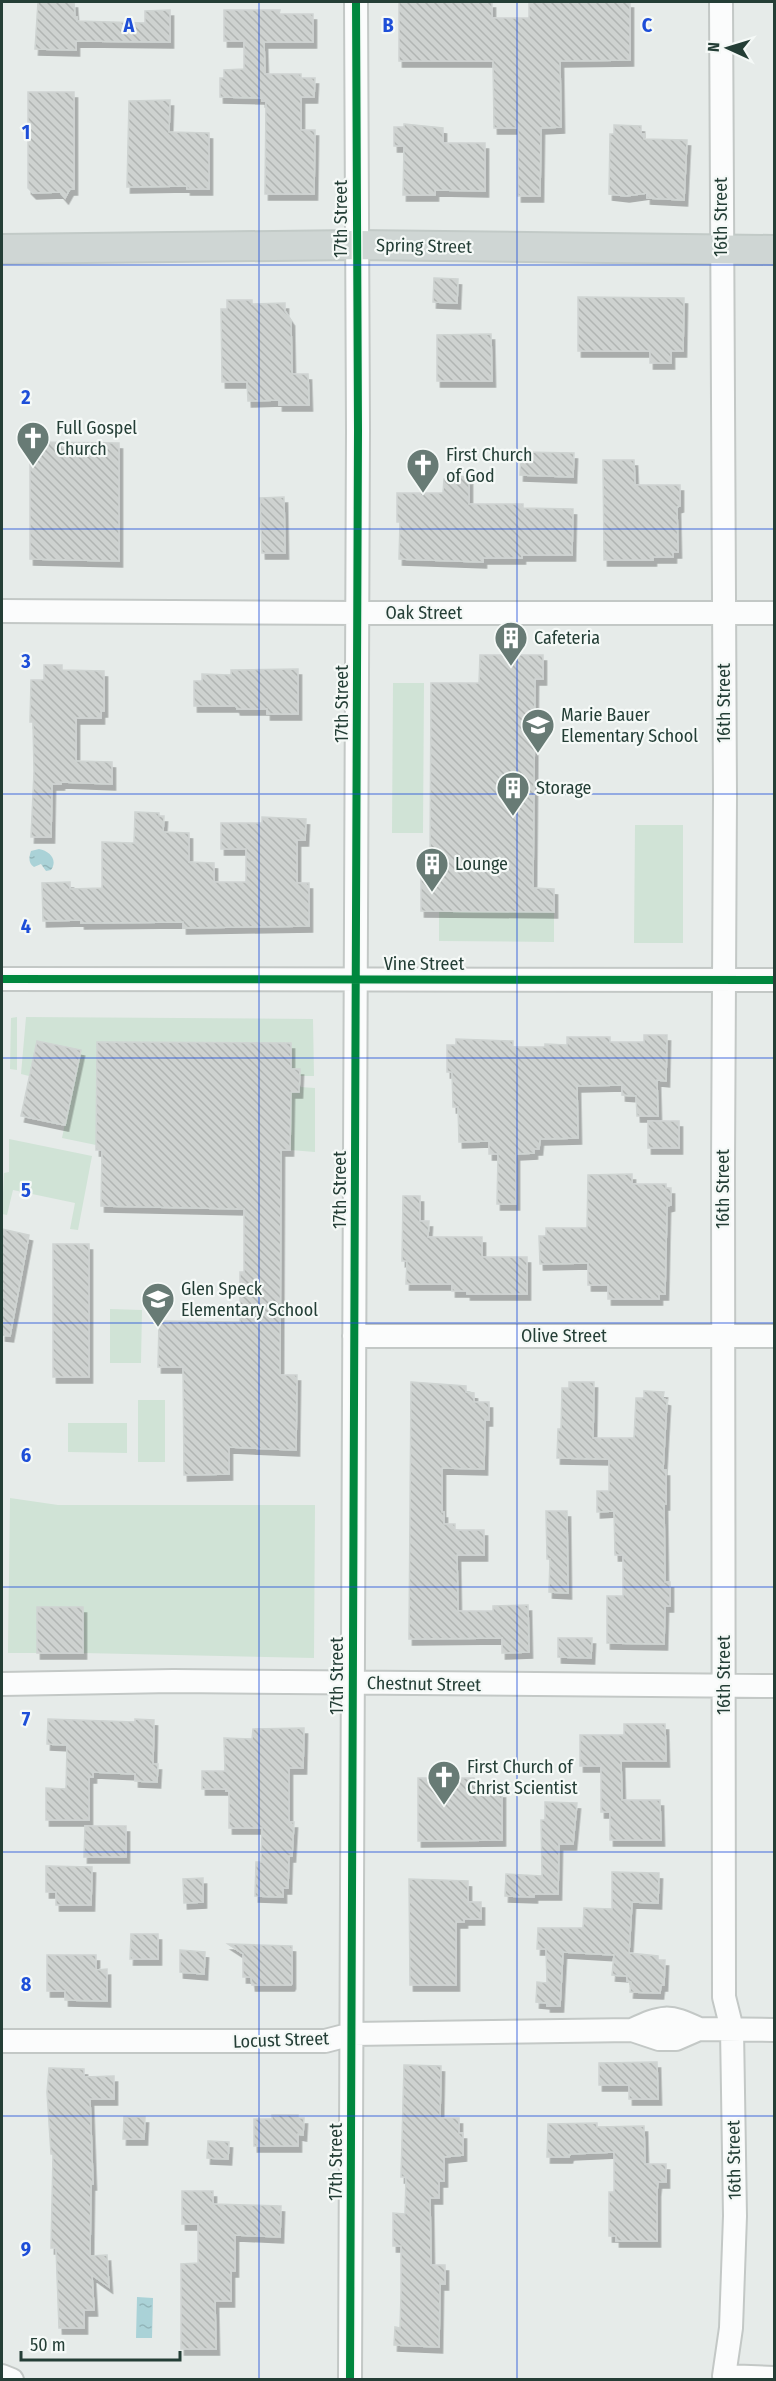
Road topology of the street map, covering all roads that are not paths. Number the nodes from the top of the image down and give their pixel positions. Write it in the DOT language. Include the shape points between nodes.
graph roads {
  1 [pos="356,2"];
  2 [pos="721,2"];
  3 [pos="355,245"];
  4 [pos="2,249"];
  5 [pos="722,249"];
  6 [pos="774,249"];
  7 [pos="2,611"];
  8 [pos="724,613"];
  9 [pos="774,613"];
  10 [pos="357,614"];
  11 [pos="2,979"];
  12 [pos="356,979"];
  13 [pos="724,980"];
  14 [pos="774,980"];
  15 [pos="354,1336"];
  16 [pos="723,1336"];
  17 [pos="774,1336"];
  18 [pos="352,1683"];
  19 [pos="2,1684"];
  20 [pos="724,1686"];
  21 [pos="774,1686"];
  22 [pos="732,2029"];
  23 [pos="774,2030"];
  24 [pos="352,2034"];
  25 [pos="2,2041"];
  26 [pos="2,2376"];
  27 [pos="723,2378"];
  28 [pos="774,2378"];
  29 [pos="12,2379"];
  30 [pos="350,2379"];
  1 -- 3 [label="street, 17th Street"];
  2 -- 5 [label="street, 16th Street"];
  3 -- 4 [label="main road, Spring Street"];
  3 -- 5 [label="main road, Spring Street"];
  3 -- 10 [label="street, 17th Street"];
  5 -- 6 [label="main road, Spring Street"];
  5 -- 8 [label="street, 16th Street"];
  7 -- 10 [label="street, Oak Street"];
  8 -- 9 [label="street, Oak Street"];
  8 -- 10 [label="street, Oak Street"];
  8 -- 13 [label="street, 16th Street"];
  10 -- 12 [label="street, 17th Street"];
  11 -- 12 [label="street, Vine Street"];
  12 -- 13 [label="street, Vine Street"];
  12 -- 15 [label="street, 17th Street"];
  13 -- 14 [label="street, Vine Street"];
  13 -- 16 [label="street, 16th Street"];
  15 -- 16 [label="street, Olive Street"];
  15 -- 18 [label="street, 17th Street"];
  16 -- 17 [label="street, Olive Street"];
  16 -- 20 [label="street, 16th Street"];
  18 -- 19 [label="street, Chestnut Street"];
  18 -- 20 [label="street, Chestnut Street"];
  18 -- 24 [label="street, 17th Street"];
  20 -- 21 [label="street, Chestnut Street"];
  20 -- 22 [label="street, 16th Street" via="724,1997"];
  22 -- 23 [label="street, Locust Street"];
  22 -- 24 [label="street, Locust Street" via="699,2029 677,2018 658,2018 632,2030"];
  22 -- 27 [label="street, 16th Street" via="735,2216 731,2328"];
  24 -- 25 [label="street, Locust Street" via="326,2041"];
  24 -- 30 [label="street, 17th Street"];
  26 -- 29 [label="street"];
  27 -- 28 [label="street"];
}
